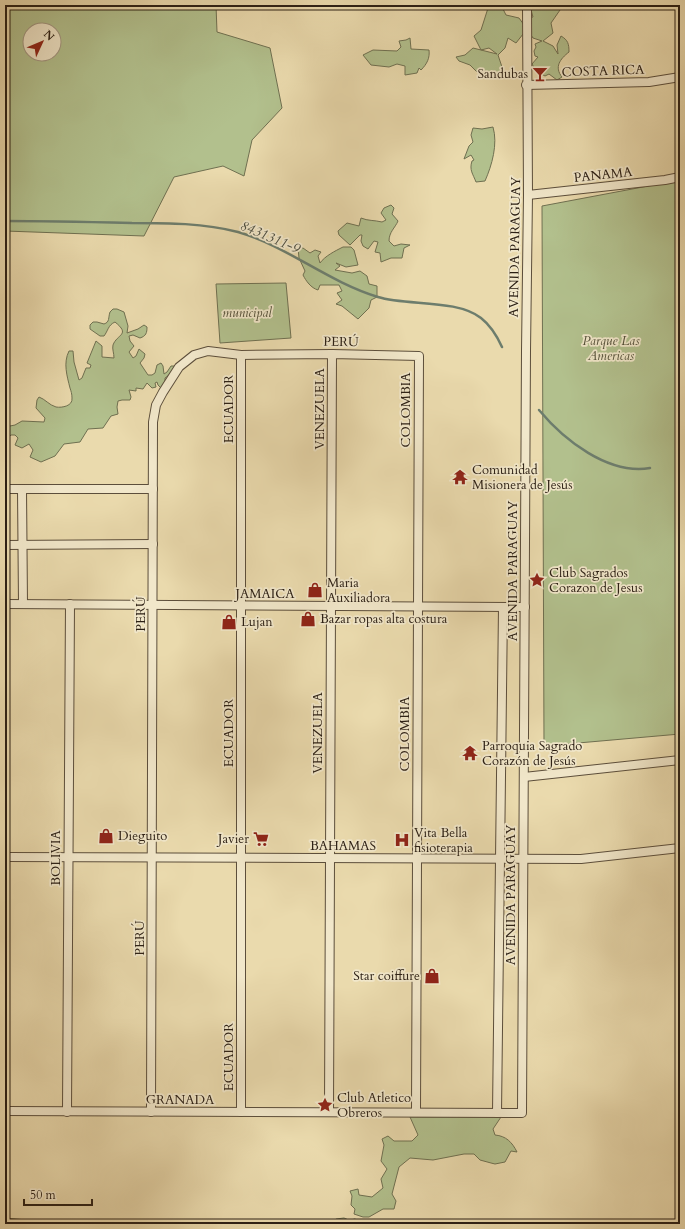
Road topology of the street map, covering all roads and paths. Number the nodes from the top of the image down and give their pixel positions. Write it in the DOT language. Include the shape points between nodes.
graph roads {
  1 [pos="526,5"];
  2 [pos="680,77"];
  3 [pos="526,85"];
  4 [pos="680,177"];
  5 [pos="528,194"];
  6 [pos="332,354"];
  7 [pos="241,355"];
  8 [pos="419,356"];
  9 [pos="5,489"];
  10 [pos="22,489"];
  11 [pos="153,489"];
  12 [pos="153,544"];
  13 [pos="5,545"];
  14 [pos="22,545"];
  15 [pos="5,604"];
  16 [pos="23,604"];
  17 [pos="70,604"];
  18 [pos="152,605"];
  19 [pos="241,606"];
  20 [pos="331,606"];
  21 [pos="418,606"];
  22 [pos="503,607"];
  23 [pos="524,607"];
  24 [pos="680,760"];
  25 [pos="524,777"];
  26 [pos="680,848"];
  27 [pos="5,858"];
  28 [pos="68,858"];
  29 [pos="152,858"];
  30 [pos="241,858"];
  31 [pos="330,858"];
  32 [pos="417,859"];
  33 [pos="500,859"];
  34 [pos="523,859"];
  35 [pos="5,1111"];
  36 [pos="67,1112"];
  37 [pos="151,1112"];
  38 [pos="241,1112"];
  39 [pos="329,1112"];
  40 [pos="416,1112"];
  41 [pos="497,1113"];
  42 [pos="522,1113"];
  1 -- 3 [label="street, AVENIDA PARAGUAY"];
  2 -- 3 [label="street, COSTA RICA" via="649,82"];
  3 -- 5 [label="street, AVENIDA PARAGUAY"];
  4 -- 5 [label="street, PANAMA"];
  5 -- 23 [label="street, AVENIDA PARAGUAY"];
  6 -- 7 [label="street, PERÚ"];
  6 -- 8 [label="street, PERÚ"];
  6 -- 20 [label="street, VENEZUELA"];
  7 -- 11 [label="street, PERÚ" via="208,351 194,355 180,367 163,392 156,405 153,422"];
  7 -- 19 [label="street, ECUADOR"];
  8 -- 21 [label="street, COLOMBIA"];
  9 -- 10 [label="street"];
  10 -- 11 [label="street"];
  10 -- 14 [label="street"];
  11 -- 12 [label="street, PERÚ"];
  12 -- 14 [label="street"];
  12 -- 18 [label="street, PERÚ"];
  13 -- 14 [label="street"];
  14 -- 16 [label="street"];
  15 -- 16 [label="street, JAMAICA"];
  16 -- 17 [label="street, JAMAICA"];
  17 -- 18 [label="street, JAMAICA"];
  17 -- 28 [label="street, BOLIVIA"];
  18 -- 19 [label="street, JAMAICA"];
  18 -- 29 [label="street, PERÚ"];
  19 -- 20 [label="street, JAMAICA"];
  19 -- 30 [label="street, ECUADOR"];
  20 -- 21 [label="street, JAMAICA"];
  20 -- 31 [label="street, VENEZUELA"];
  21 -- 22 [label="street, JAMAICA"];
  21 -- 32 [label="street, COLOMBIA"];
  22 -- 23 [label="street, JAMAICA"];
  22 -- 33 [label="street"];
  23 -- 25 [label="street, AVENIDA PARAGUAY"];
  24 -- 25 [label="street"];
  25 -- 34 [label="street, AVENIDA PARAGUAY"];
  26 -- 34 [label="street, BAHAMAS" via="581,859"];
  27 -- 28 [label="street, BAHAMAS"];
  28 -- 29 [label="street, BAHAMAS"];
  28 -- 36 [label="street, BOLIVIA"];
  29 -- 30 [label="street, BAHAMAS"];
  29 -- 37 [label="street, PERÚ"];
  30 -- 31 [label="street, BAHAMAS"];
  30 -- 38 [label="street, ECUADOR"];
  31 -- 32 [label="street, BAHAMAS"];
  31 -- 39 [label="street, VENEZUELA"];
  32 -- 33 [label="street, BAHAMAS"];
  32 -- 40 [label="street, COLOMBIA"];
  33 -- 34 [label="street, BAHAMAS"];
  33 -- 41 [label="street"];
  34 -- 42 [label="street, AVENIDA PARAGUAY"];
  35 -- 36 [label="street, GRANADA"];
  36 -- 37 [label="street, GRANADA"];
  37 -- 38 [label="street, GRANADA"];
  38 -- 39 [label="street, GRANADA"];
  39 -- 40 [label="street, GRANADA"];
  40 -- 41 [label="street, GRANADA"];
  41 -- 42 [label="street, GRANADA"];
}
